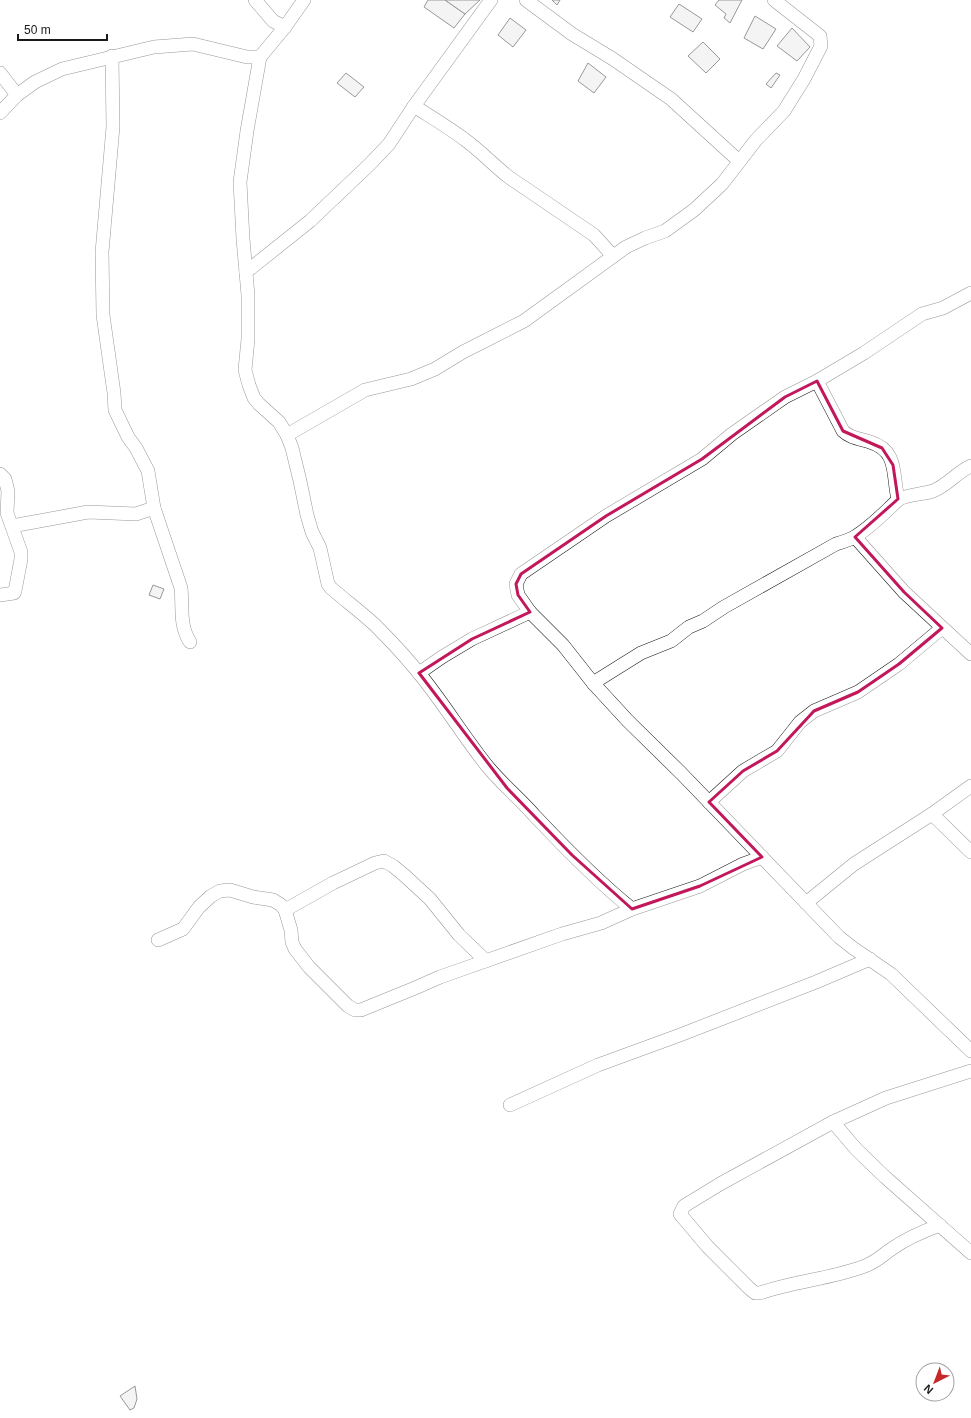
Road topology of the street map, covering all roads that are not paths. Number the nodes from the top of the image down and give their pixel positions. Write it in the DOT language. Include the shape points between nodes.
graph roads {
  1 [pos="255,0"];
  2 [pos="304,0"];
  3 [pos="491,0"];
  4 [pos="526,0"];
  5 [pos="774,0"];
  6 [pos="285,28"];
  7 [pos="112,56"];
  8 [pos="260,57"];
  9 [pos="0,73"];
  10 [pos="17,95"];
  11 [pos="414,106"];
  12 [pos="0,112"];
  13 [pos="739,161"];
  14 [pos="613,256"];
  15 [pos="246,272"];
  16 [pos="971,293"];
  17 [pos="817,381"];
  18 [pos="287,435"];
  19 [pos="971,466"];
  20 [pos="0,474"];
  21 [pos="898,499"];
  22 [pos="154,508"];
  23 [pos="12,526"];
  24 [pos="855,537"];
  25 [pos="0,595"];
  26 [pos="530,612"];
  27 [pos="942,628"];
  28 [pos="190,642"];
  29 [pos="971,654"];
  30 [pos="419,673"];
  31 [pos="593,684"];
  32 [pos="971,786"];
  33 [pos="709,802"];
  34 [pos="932,814"];
  35 [pos="971,852"];
  36 [pos="762,857"];
  37 [pos="806,903"];
  38 [pos="632,908"];
  39 [pos="285,910"];
  40 [pos="158,940"];
  41 [pos="870,959"];
  42 [pos="486,961"];
  43 [pos="971,1051"];
  44 [pos="971,1071"];
  45 [pos="510,1104"];
  46 [pos="833,1122"];
  47 [pos="940,1225"];
  48 [pos="971,1253"];
  1 -- 6 [label="street" via="273,21"];
  2 -- 6 [label="street"];
  3 -- 11 [label="street"];
  4 -- 13 [label="street" via="572,34 671,99"];
  5 -- 13 [label="street" via="820,36 822,46 784,111"];
  6 -- 8 [label="street"];
  7 -- 8 [label="street" via="154,47 193,44 247,57"];
  7 -- 10 [label="street" via="62,69 35,82"];
  7 -- 22 [label="street" via="113,127 102,252 102,315 115,410 148,471"];
  8 -- 15 [label="street" via="240,182"];
  9 -- 10 [label="street"];
  10 -- 12 [label="street"];
  11 -- 14 [label="street" via="464,138 510,178 594,235"];
  11 -- 15 [label="street" via="389,144 369,165 310,221"];
  13 -- 14 [label="street" via="722,184 694,210 665,231 626,247"];
  14 -- 18 [label="street" via="524,321 435,369 411,379 365,390"];
  15 -- 18 [label="street" via="248,340 245,370 248,385 254,398 279,422"];
  16 -- 17 [label="street" via="943,308 922,314"];
  17 -- 21 [label="street" via="844,431 849,436 871,442 890,456"];
  17 -- 26 [label="street" via="785,397 732,434 702,459 606,516 521,574 516,584 518,595"];
  18 -- 30 [label="street" via="307,515 320,548 329,586 375,625"];
  19 -- 21 [label="street" via="938,489"];
  20 -- 23 [label="street" via="5,479 8,491 7,513"];
  21 -- 24 [label="street"];
  22 -- 23 [label="street" via="136,514 88,512"];
  22 -- 28 [label="street" via="181,588 182,626"];
  23 -- 25 [label="street" via="21,552 16,589 14,593"];
  24 -- 27 [label="street" via="904,592"];
  24 -- 31 [label="street" via="836,544 731,603 689,627 671,641 641,653"];
  26 -- 30 [label="street" via="472,639"];
  26 -- 31 [label="street" via="563,645"];
  27 -- 29 [label="street"];
  27 -- 33 [label="street" via="899,664 858,692 814,711 800,722 777,751 743,771"];
  30 -- 38 [label="street" via="488,767 507,788 572,855"];
  31 -- 33 [label="street"];
  32 -- 34 [label="street"];
  33 -- 36 [label="street"];
  34 -- 35 [label="street"];
  34 -- 37 [label="street" via="854,864"];
  36 -- 37 [label="street"];
  36 -- 38 [label="street" via="700,886"];
  37 -- 41 [label="street" via="838,937"];
  38 -- 42 [label="street" via="601,923"];
  39 -- 40 [label="street" via="273,900 230,890 220,892 210,896 183,929"];
  39 -- 42 [label="street" via="333,882 375,862 384,861 399,870 430,899 459,935"];
  39 -- 42 [label="street" via="295,949 310,968 355,1010 361,1010"];
  41 -- 43 [label="street" via="891,974"];
  41 -- 45 [label="street" via="773,999 598,1065"];
  44 -- 46 [label="street" via="886,1098"];
  46 -- 47 [label="street" via="885,1177"];
  46 -- 47 [label="street" via="727,1180 684,1206 680,1214 750,1289 760,1293 836,1276 866,1266 916,1235"];
  47 -- 48 [label="street"];
}
